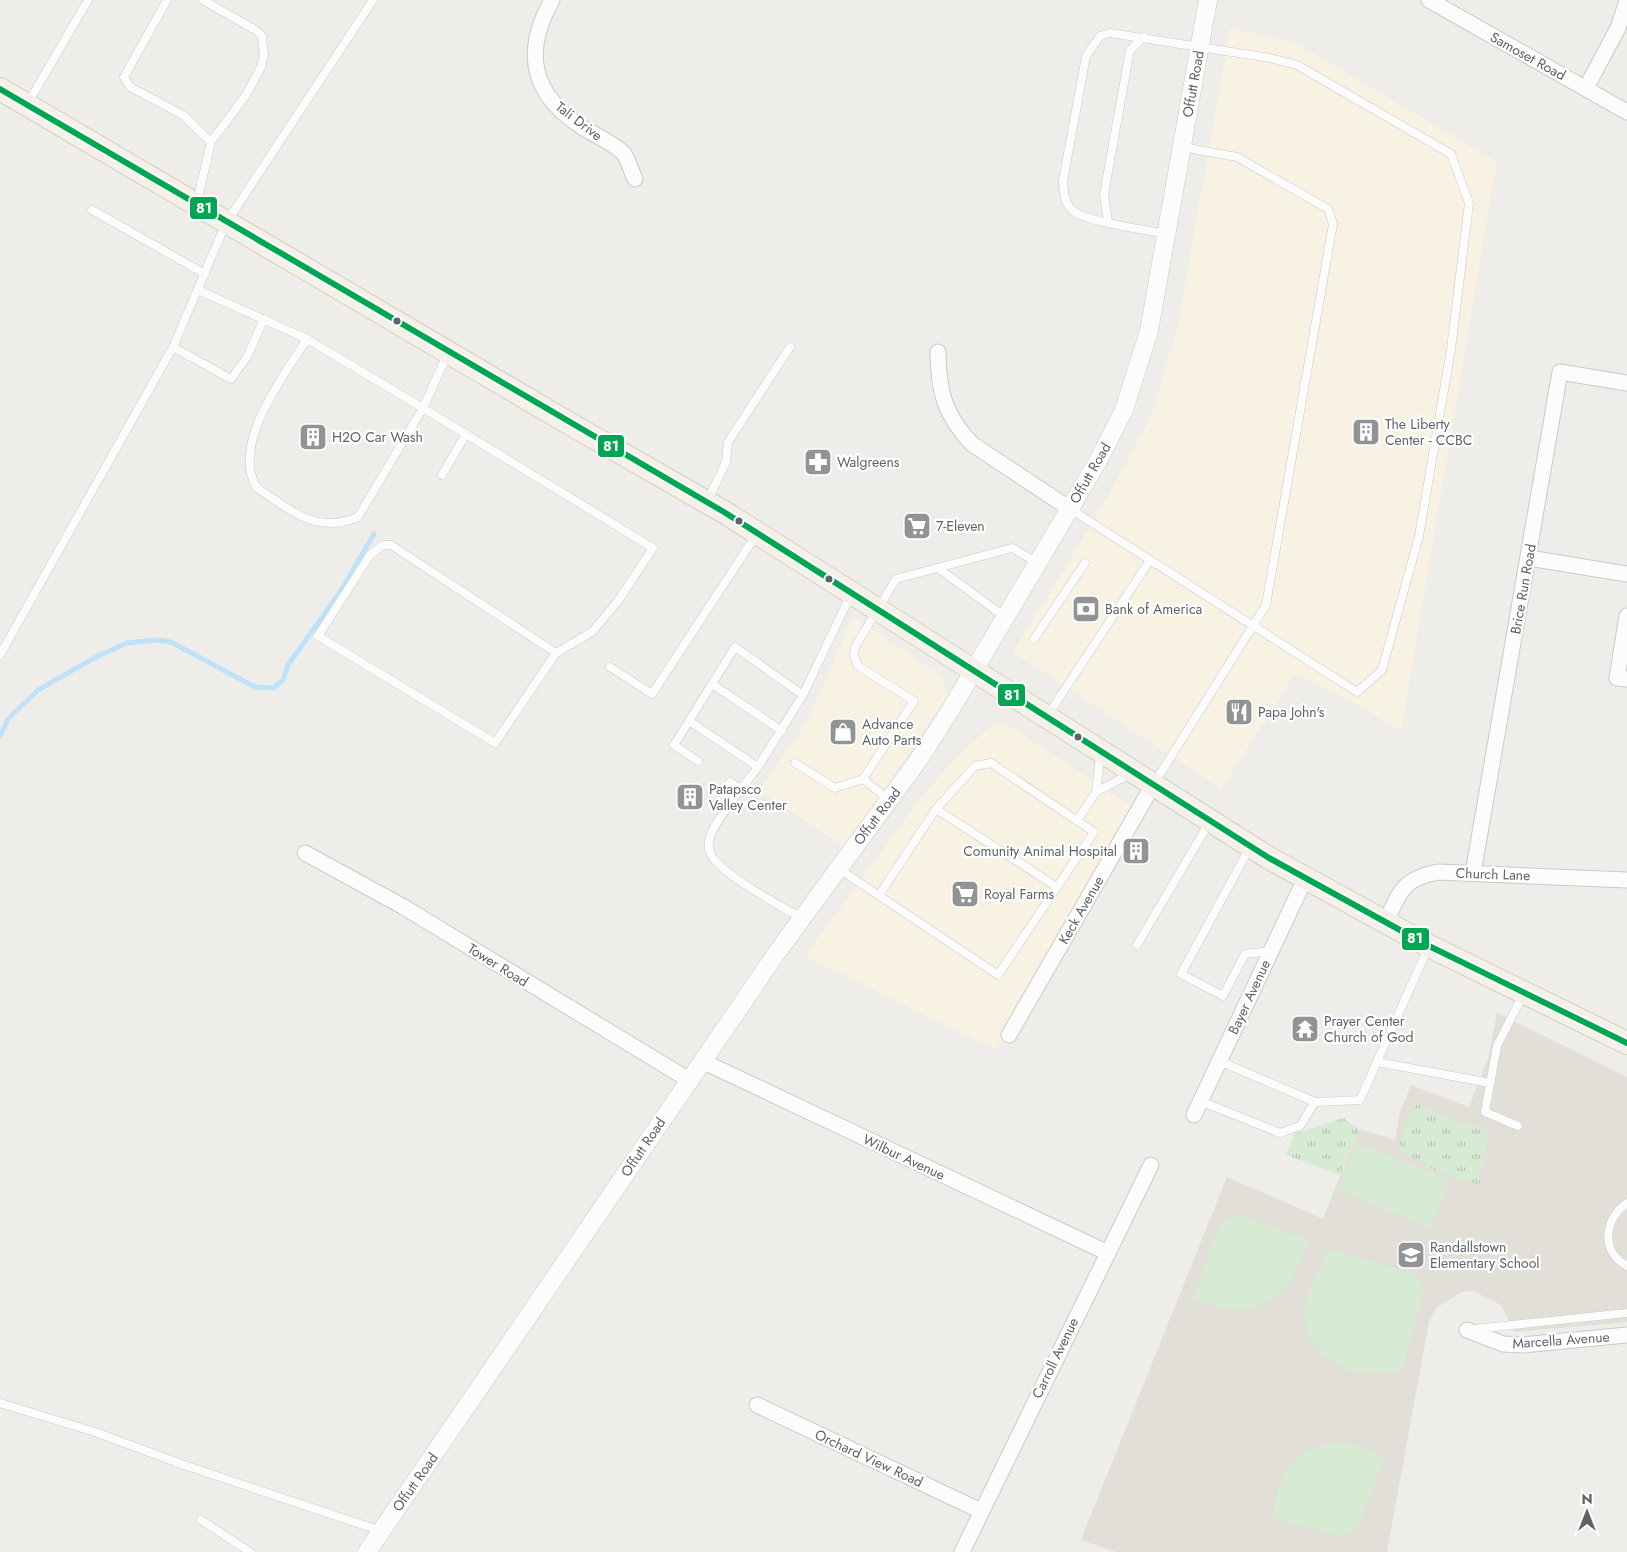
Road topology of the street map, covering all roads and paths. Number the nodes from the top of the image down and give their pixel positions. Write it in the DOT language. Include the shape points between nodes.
graph roads {
  1 [pos="88,0"];
  2 [pos="167,0"];
  3 [pos="203,0"];
  4 [pos="374,0"];
  5 [pos="552,0"];
  6 [pos="1208,0"];
  7 [pos="1429,0"];
  8 [pos="1627,1"];
  9 [pos="1144,37"];
  10 [pos="1200,47"];
  11 [pos="1586,88"];
  12 [pos="0,89"];
  13 [pos="27,105"];
  14 [pos="1627,112"];
  15 [pos="211,142"];
  16 [pos="1182,147"];
  17 [pos="634,179"];
  18 [pos="196,206"];
  19 [pos="92,210"];
  20 [pos="1108,222"];
  21 [pos="226,223"];
  22 [pos="1167,234"];
  23 [pos="204,274"];
  24 [pos="198,290"];
  25 [pos="264,319"];
  26 [pos="306,339"];
  27 [pos="173,347"];
  28 [pos="790,347"];
  29 [pos="938,352"];
  30 [pos="448,353"];
  31 [pos="1627,383"];
  32 [pos="423,408"];
  33 [pos="466,434"];
  34 [pos="442,475"];
  35 [pos="707,502"];
  36 [pos="1070,509"];
  37 [pos="757,533"];
  38 [pos="1529,558"];
  39 [pos="1150,560"];
  40 [pos="1038,562"];
  41 [pos="1084,562"];
  42 [pos="938,568"];
  43 [pos="1627,574"];
  44 [pos="852,592"];
  45 [pos="878,609"];
  46 [pos="1627,616"];
  47 [pos="1005,617"];
  48 [pos="1253,626"];
  49 [pos="1034,639"];
  50 [pos="556,653"];
  51 [pos="0,655"];
  52 [pos="610,667"];
  53 [pos="974,670"];
  54 [pos="1627,679"];
  55 [pos="712,684"];
  56 [pos="803,695"];
  57 [pos="1047,717"];
  58 [pos="689,721"];
  59 [pos="782,731"];
  60 [pos="1101,752"];
  61 [pos="698,761"];
  62 [pos="795,763"];
  63 [pos="758,767"];
  64 [pos="1133,772"];
  65 [pos="863,779"];
  66 [pos="730,782"];
  67 [pos="1153,785"];
  68 [pos="742,789"];
  69 [pos="1096,792"];
  70 [pos="889,800"];
  71 [pos="936,809"];
  72 [pos="1077,821"];
  73 [pos="1210,822"];
  74 [pos="1250,846"];
  75 [pos="306,853"];
  76 [pos="838,868"];
  77 [pos="1473,873"];
  78 [pos="1305,878"];
  79 [pos="1627,880"];
  80 [pos="1058,887"];
  81 [pos="879,894"];
  82 [pos="801,918"];
  83 [pos="1385,923"];
  84 [pos="1137,945"];
  85 [pos="1429,946"];
  86 [pos="1271,951"];
  87 [pos="1524,994"];
  88 [pos="1010,1035"];
  89 [pos="1627,1043"];
  90 [pos="702,1061"];
  91 [pos="1219,1061"];
  92 [pos="1377,1062"];
  93 [pos="689,1080"];
  94 [pos="1490,1083"];
  95 [pos="1200,1101"];
  96 [pos="1315,1102"];
  97 [pos="1194,1115"];
  98 [pos="1518,1126"];
  99 [pos="1151,1165"];
  100 [pos="1627,1203"];
  101 [pos="1106,1252"];
  102 [pos="1627,1266"];
  103 [pos="1627,1313"];
  104 [pos="1467,1330"];
  105 [pos="1627,1335"];
  106 [pos="0,1403"];
  107 [pos="757,1404"];
  108 [pos="980,1511"];
  109 [pos="201,1520"];
  110 [pos="381,1531"];
  111 [pos="250,1552"];
  112 [pos="367,1552"];
  113 [pos="962,1552"];
  1 -- 13 [label="lane"];
  2 -- 15 [label="lane" via="124,76 130,88 183,115"];
  3 -- 15 [label="lane" via="257,31 264,45 258,74"];
  4 -- 21 [label="lane"];
  5 -- 17 [label="street, Tali Drive" via="542,19 536,46 538,78 553,103 580,126 624,153"];
  6 -- 10 [label="street, Offutt Road"];
  7 -- 11 [label="street, Samoset Road"];
  8 -- 11 [label="street" via="1618,28"];
  9 -- 10 [label="lane"];
  9 -- 20 [label="lane" via="1130,50 1104,194"];
  9 -- 20 [label="lane" via="1110,32 1100,36 1086,56 1064,193 1068,205 1082,217"];
  10 -- 16 [label="street, Offutt Road"];
  10 -- 48 [label="lane" via="1270,58 1314,73 1452,154 1470,203 1451,349 1419,536 1382,670 1357,692"];
  11 -- 14 [label="street, Samoset Road"];
  12 -- 13 [label="main road"];
  13 -- 18 [label="main road"];
  15 -- 18 [label="lane"];
  16 -- 22 [label="street, Offutt Road"];
  16 -- 48 [label="lane" via="1237,157 1328,209 1333,224 1266,605"];
  18 -- 21 [label="main road"];
  19 -- 23 [label="lane"];
  20 -- 22 [label="lane"];
  21 -- 23 [label="lane"];
  21 -- 30 [label="main road"];
  22 -- 36 [label="street, Offutt Road" via="1149,331 1133,385 1112,435"];
  23 -- 24 [label="lane"];
  24 -- 25 [label="lane"];
  24 -- 27 [label="lane"];
  25 -- 26 [label="lane"];
  25 -- 27 [label="lane" via="247,357 231,379"];
  26 -- 32 [label="lane"];
  26 -- 32 [label="lane" via="261,414 250,454 252,480 257,488 308,520 330,525 358,517"];
  27 -- 51 [label="lane"];
  28 -- 35 [label="lane" via="728,442 726,462"];
  29 -- 36 [label="street" via="942,399 960,431 972,444"];
  30 -- 32 [label="lane"];
  30 -- 35 [label="main road"];
  31 -- 38 [label="street, Brice Run Road" via="1560,372"];
  32 -- 33 [label="lane"];
  33 -- 34 [label="lane"];
  33 -- 50 [label="lane" via="653,548 618,601 592,632"];
  35 -- 37 [label="main road"];
  36 -- 39 [label="lane"];
  36 -- 40 [label="street, Offutt Road"];
  37 -- 44 [label="main road"];
  37 -- 52 [label="lane" via="652,694"];
  38 -- 43 [label="street"];
  38 -- 77 [label="street, Brice Run Road"];
  39 -- 48 [label="lane"];
  39 -- 57 [label="lane"];
  40 -- 42 [label="lane" via="1012,548"];
  40 -- 47 [label="street, Offutt Road"];
  41 -- 49 [label="lane"];
  42 -- 45 [label="lane" via="896,579"];
  42 -- 47 [label="lane"];
  44 -- 45 [label="main road"];
  44 -- 56 [label="lane"];
  45 -- 53 [label="main road"];
  45 -- 65 [label="lane" via="855,647 854,656 858,666 914,700"];
  46 -- 54 [label="street" via="1617,678"];
  47 -- 53 [label="street, Offutt Road"];
  48 -- 67 [label="lane"];
  50 -- 50 [label="lane" via="495,744 318,636 370,554 383,545 391,545"];
  53 -- 57 [label="main road"];
  53 -- 70 [label="street, Offutt Road"];
  55 -- 56 [label="lane" via="736,647"];
  55 -- 58 [label="lane"];
  55 -- 59 [label="lane"];
  56 -- 59 [label="lane"];
  57 -- 60 [label="main road"];
  58 -- 61 [label="lane" via="674,745"];
  58 -- 63 [label="lane"];
  59 -- 63 [label="lane"];
  60 -- 64 [label="main road"];
  60 -- 69 [label="lane"];
  62 -- 65 [label="lane" via="835,788"];
  63 -- 68 [label="lane"];
  64 -- 67 [label="main road"];
  64 -- 69 [label="lane"];
  65 -- 70 [label="lane"];
  66 -- 68 [label="lane"];
  67 -- 73 [label="main road"];
  67 -- 88 [label="street, Keck Avenue"];
  68 -- 82 [label="lane" via="709,839 710,851 714,859 739,880"];
  69 -- 72 [label="lane"];
  70 -- 76 [label="street, Offutt Road"];
  71 -- 72 [label="lane" via="975,766 991,763"];
  71 -- 80 [label="lane"];
  71 -- 81 [label="lane"];
  72 -- 80 [label="lane" via="1094,832"];
  73 -- 74 [label="main road"];
  73 -- 84 [label="lane"];
  74 -- 78 [label="main road"];
  74 -- 86 [label="lane" via="1180,974 1222,996 1245,954"];
  75 -- 93 [label="street, Tower Road" via="402,906"];
  76 -- 81 [label="lane"];
  76 -- 82 [label="street, Offutt Road"];
  77 -- 79 [label="street, Church Lane"];
  77 -- 83 [label="street, Church Lane" via="1438,872 1410,880"];
  78 -- 83 [label="main road"];
  78 -- 86 [label="street, Bayer Avenue"];
  80 -- 81 [label="lane" via="998,975"];
  82 -- 90 [label="street, Offutt Road"];
  83 -- 85 [label="main road"];
  85 -- 87 [label="main road"];
  85 -- 92 [label="lane"];
  86 -- 91 [label="street, Bayer Avenue"];
  87 -- 89 [label="main road"];
  87 -- 94 [label="lane" via="1497,1046"];
  90 -- 93 [label="street, Offutt Road"];
  90 -- 101 [label="street, Wilbur Avenue"];
  91 -- 95 [label="street, Bayer Avenue"];
  91 -- 96 [label="lane"];
  92 -- 94 [label="lane"];
  92 -- 96 [label="lane" via="1360,1100"];
  93 -- 110 [label="street, Offutt Road"];
  94 -- 98 [label="lane" via="1485,1112"];
  95 -- 96 [label="lane" via="1280,1133 1300,1126"];
  95 -- 97 [label="street, Bayer Avenue"];
  99 -- 101 [label="street, Carroll Avenue"];
  100 -- 102 [label="lane" via="1616,1211 1610,1221 1608,1237 1614,1256"];
  101 -- 108 [label="street, Carroll Avenue"];
  103 -- 104 [label="lane"];
  104 -- 105 [label="street, Marcella Avenue" via="1503,1344 1523,1345"];
  106 -- 110 [label="lane" via="95,1432"];
  107 -- 108 [label="street, Orchard View Road"];
  108 -- 113 [label="street, Carroll Avenue"];
  109 -- 111 [label="lane"];
  110 -- 112 [label="street, Offutt Road"];
}
